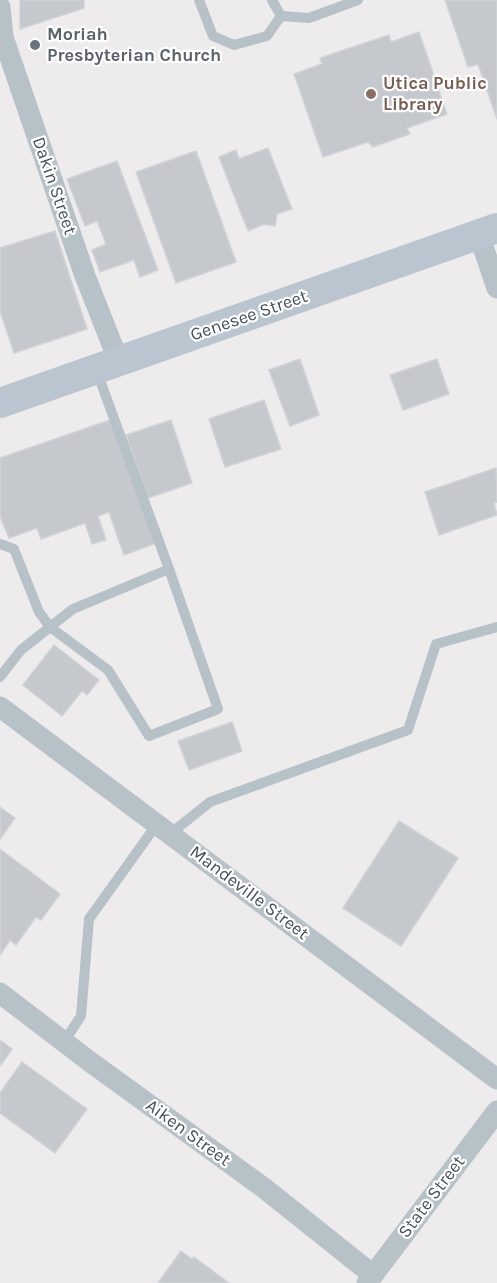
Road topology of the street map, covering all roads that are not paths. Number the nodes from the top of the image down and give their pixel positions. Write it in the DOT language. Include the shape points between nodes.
graph roads {
  1 [pos="199,0"];
  2 [pos="272,0"];
  3 [pos="358,0"];
  4 [pos="0,7"];
  5 [pos="281,16"];
  6 [pos="488,231"];
  7 [pos="497,288"];
  8 [pos="107,366"];
  9 [pos="0,404"];
  10 [pos="0,544"];
  11 [pos="169,569"];
  12 [pos="50,627"];
  13 [pos="497,627"];
  14 [pos="0,677"];
  15 [pos="0,707"];
  16 [pos="164,829"];
  17 [pos="0,993"];
  18 [pos="64,1042"];
  19 [pos="497,1079"];
  20 [pos="497,1111"];
  21 [pos="370,1279"];
  1 -- 5 [label="lane" via="213,36 234,45 267,36"];
  2 -- 5 [label="lane"];
  3 -- 5 [label="lane" via="309,18"];
  4 -- 8 [label="street, Dakin Street" via="3,37 86,276"];
  6 -- 7 [label="street"];
  6 -- 8 [label="main road, Genesee Street"];
  8 -- 9 [label="main road, Genesee Street"];
  8 -- 11 [label="lane"];
  10 -- 12 [label="lane" via="14,549 39,612"];
  11 -- 12 [label="lane" via="73,609"];
  11 -- 12 [label="lane" via="218,709 149,736 108,670"];
  12 -- 14 [label="lane" via="21,650"];
  13 -- 16 [label="lane" via="436,644 408,730 210,801"];
  15 -- 16 [label="street, Mandeville Street"];
  16 -- 18 [label="lane" via="89,919 81,1017"];
  16 -- 19 [label="street, Mandeville Street"];
  17 -- 18 [label="street, Aiken Street"];
  18 -- 21 [label="street, Aiken Street" via="264,1188"];
  20 -- 21 [label="street, State Street"];
}
